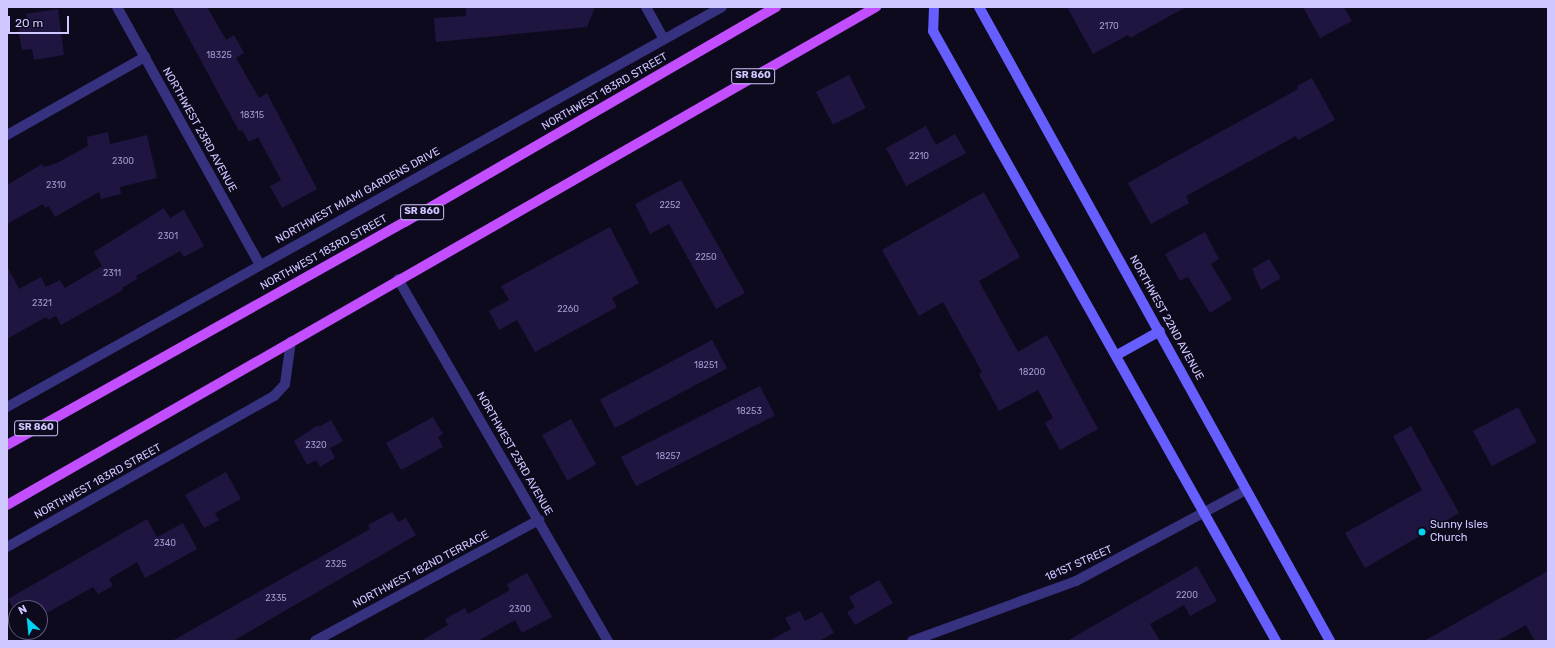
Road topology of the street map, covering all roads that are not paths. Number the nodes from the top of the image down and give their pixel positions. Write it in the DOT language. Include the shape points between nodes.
graph roads {
  1 [pos="117,7"];
  2 [pos="646,7"];
  3 [pos="722,7"];
  4 [pos="776,7"];
  5 [pos="876,7"];
  6 [pos="934,7"];
  7 [pos="979,7"];
  8 [pos="663,38"];
  9 [pos="145,56"];
  10 [pos="7,135"];
  11 [pos="260,265"];
  12 [pos="398,279"];
  13 [pos="1160,331"];
  14 [pos="291,341"];
  15 [pos="1117,356"];
  16 [pos="7,407"];
  17 [pos="7,444"];
  18 [pos="1246,490"];
  19 [pos="7,506"];
  20 [pos="1203,513"];
  21 [pos="539,520"];
  22 [pos="7,548"];
  23 [pos="315,641"];
  24 [pos="608,641"];
  25 [pos="912,641"];
  26 [pos="1276,641"];
  27 [pos="1330,641"];
  1 -- 9 [label="street, NORTHWEST 23RD AVENUE"];
  2 -- 8 [label="street"];
  3 -- 8 [label="street, NORTHWEST MIAMI GARDENS DRIVE"];
  4 -- 17 [label="main road, NORTHWEST 183RD STREET / SR 860" via="398,226"];
  5 -- 12 [label="main road, SR 860"];
  6 -- 15 [label="main road" via="933,31"];
  7 -- 13 [label="main road, NORTHWEST 22ND AVENUE"];
  8 -- 11 [label="street, NORTHWEST MIAMI GARDENS DRIVE"];
  9 -- 10 [label="street"];
  9 -- 11 [label="street, NORTHWEST 23RD AVENUE"];
  11 -- 16 [label="street, NORTHWEST MIAMI GARDENS DRIVE"];
  12 -- 14 [label="main road, SR 860"];
  12 -- 21 [label="street, NORTHWEST 23RD AVENUE"];
  13 -- 15 [label="main road"];
  13 -- 18 [label="main road, NORTHWEST 22ND AVENUE"];
  14 -- 19 [label="main road, SR 860"];
  14 -- 22 [label="street, NORTHWEST 183RD STREET" via="285,384 274,396"];
  15 -- 20 [label="main road"];
  18 -- 20 [label="street, 181ST STREET"];
  18 -- 27 [label="main road, NORTHWEST 22ND AVENUE"];
  20 -- 25 [label="street, 181ST STREET" via="1076,581"];
  20 -- 26 [label="main road"];
  21 -- 23 [label="street, NORTHWEST 182ND TERRACE"];
  21 -- 24 [label="street, NORTHWEST 23RD AVENUE"];
}
